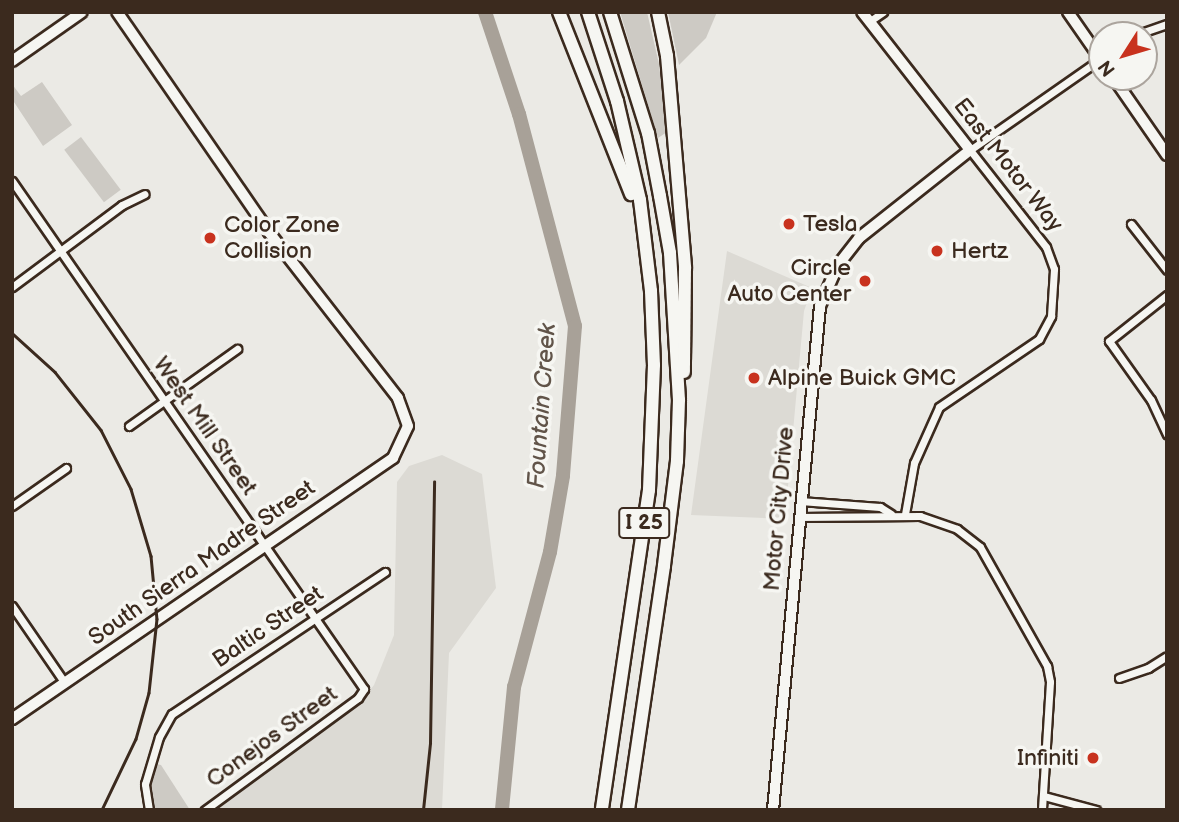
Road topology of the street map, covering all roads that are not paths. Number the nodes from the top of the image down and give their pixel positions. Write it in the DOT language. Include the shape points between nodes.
graph roads {
  1 [pos="82,12"];
  2 [pos="117,12"];
  3 [pos="559,12"];
  4 [pos="588,12"];
  5 [pos="610,12"];
  6 [pos="658,12"];
  7 [pos="883,12"];
  8 [pos="1068,12"];
  9 [pos="866,17"];
  10 [pos="1088,40"];
  11 [pos="12,61"];
  12 [pos="1088,68"];
  13 [pos="1123,91"];
  14 [pos="970,150"];
  15 [pos="1167,155"];
  16 [pos="12,181"];
  17 [pos="145,194"];
  18 [pos="1131,224"];
  19 [pos="645,234"];
  20 [pos="60,250"];
  21 [pos="1167,270"];
  22 [pos="12,287"];
  23 [pos="1167,295"];
  24 [pos="237,349"];
  25 [pos="164,401"];
  26 [pos="679,424"];
  27 [pos="129,426"];
  28 [pos="1167,435"];
  29 [pos="66,468"];
  30 [pos="800,501"];
  31 [pos="12,506"];
  32 [pos="891,514"];
  33 [pos="905,514"];
  34 [pos="798,516"];
  35 [pos="264,545"];
  36 [pos="385,572"];
  37 [pos="12,606"];
  38 [pos="313,620"];
  39 [pos="1167,656"];
  40 [pos="1123,678"];
  41 [pos="65,683"];
  42 [pos="362,694"];
  43 [pos="12,719"];
  44 [pos="1044,796"];
  45 [pos="149,810"];
  46 [pos="205,810"];
  47 [pos="602,810"];
  48 [pos="628,810"];
  49 [pos="773,810"];
  50 [pos="1042,810"];
  51 [pos="1096,810"];
  1 -- 11 [label="street"];
  2 -- 35 [label="street, South Sierra Madre Street" via="269,232 398,398 407,418 407,433 393,458"];
  3 -- 19 [label="highway"];
  4 -- 19 [label="highway, I 25" via="617,101"];
  5 -- 26 [label="highway, I 25" via="648,133 670,253"];
  6 -- 26 [label="highway" via="667,56 685,268 686,351"];
  7 -- 9 [label="street"];
  8 -- 10 [label="street"];
  9 -- 14 [label="street, East Motor Way"];
  12 -- 14 [label="street"];
  13 -- 15 [label="street"];
  14 -- 30 [label="street, Motor City Drive" via="859,238 826,289 815,333"];
  14 -- 33 [label="street, East Motor Way" via="1046,247 1054,269 1051,316 1039,339 939,407 914,463"];
  16 -- 20 [label="street, West Mill Street"];
  17 -- 20 [label="street"];
  18 -- 21 [label="street"];
  19 -- 47 [label="highway, I 25" via="651,291 653,431"];
  20 -- 22 [label="street"];
  20 -- 25 [label="street, West Mill Street"];
  23 -- 28 [label="street" via="1109,341 1151,400"];
  24 -- 25 [label="street"];
  25 -- 27 [label="street"];
  25 -- 35 [label="street, West Mill Street"];
  26 -- 48 [label="highway, I 25" via="664,566"];
  29 -- 31 [label="street"];
  30 -- 32 [label="street" via="880,507"];
  30 -- 34 [label="street, Motor City Drive"];
  32 -- 33 [label="street"];
  32 -- 34 [label="street" via="879,519"];
  33 -- 44 [label="street" via="957,529 980,547 1040,652 1050,682"];
  34 -- 49 [label="street, Motor City Drive"];
  35 -- 38 [label="street, West Mill Street"];
  35 -- 41 [label="street, South Sierra Madre Street"];
  36 -- 38 [label="street, Baltic Street"];
  37 -- 41 [label="street"];
  38 -- 42 [label="street, West Mill Street" via="364,689"];
  38 -- 45 [label="street, Baltic Street" via="172,714 159,737 145,784"];
  39 -- 40 [label="street"];
  41 -- 43 [label="street, South Sierra Madre Street"];
  42 -- 46 [label="street, Conejos Street"];
  44 -- 50 [label="street"];
  44 -- 51 [label="street"];
}
